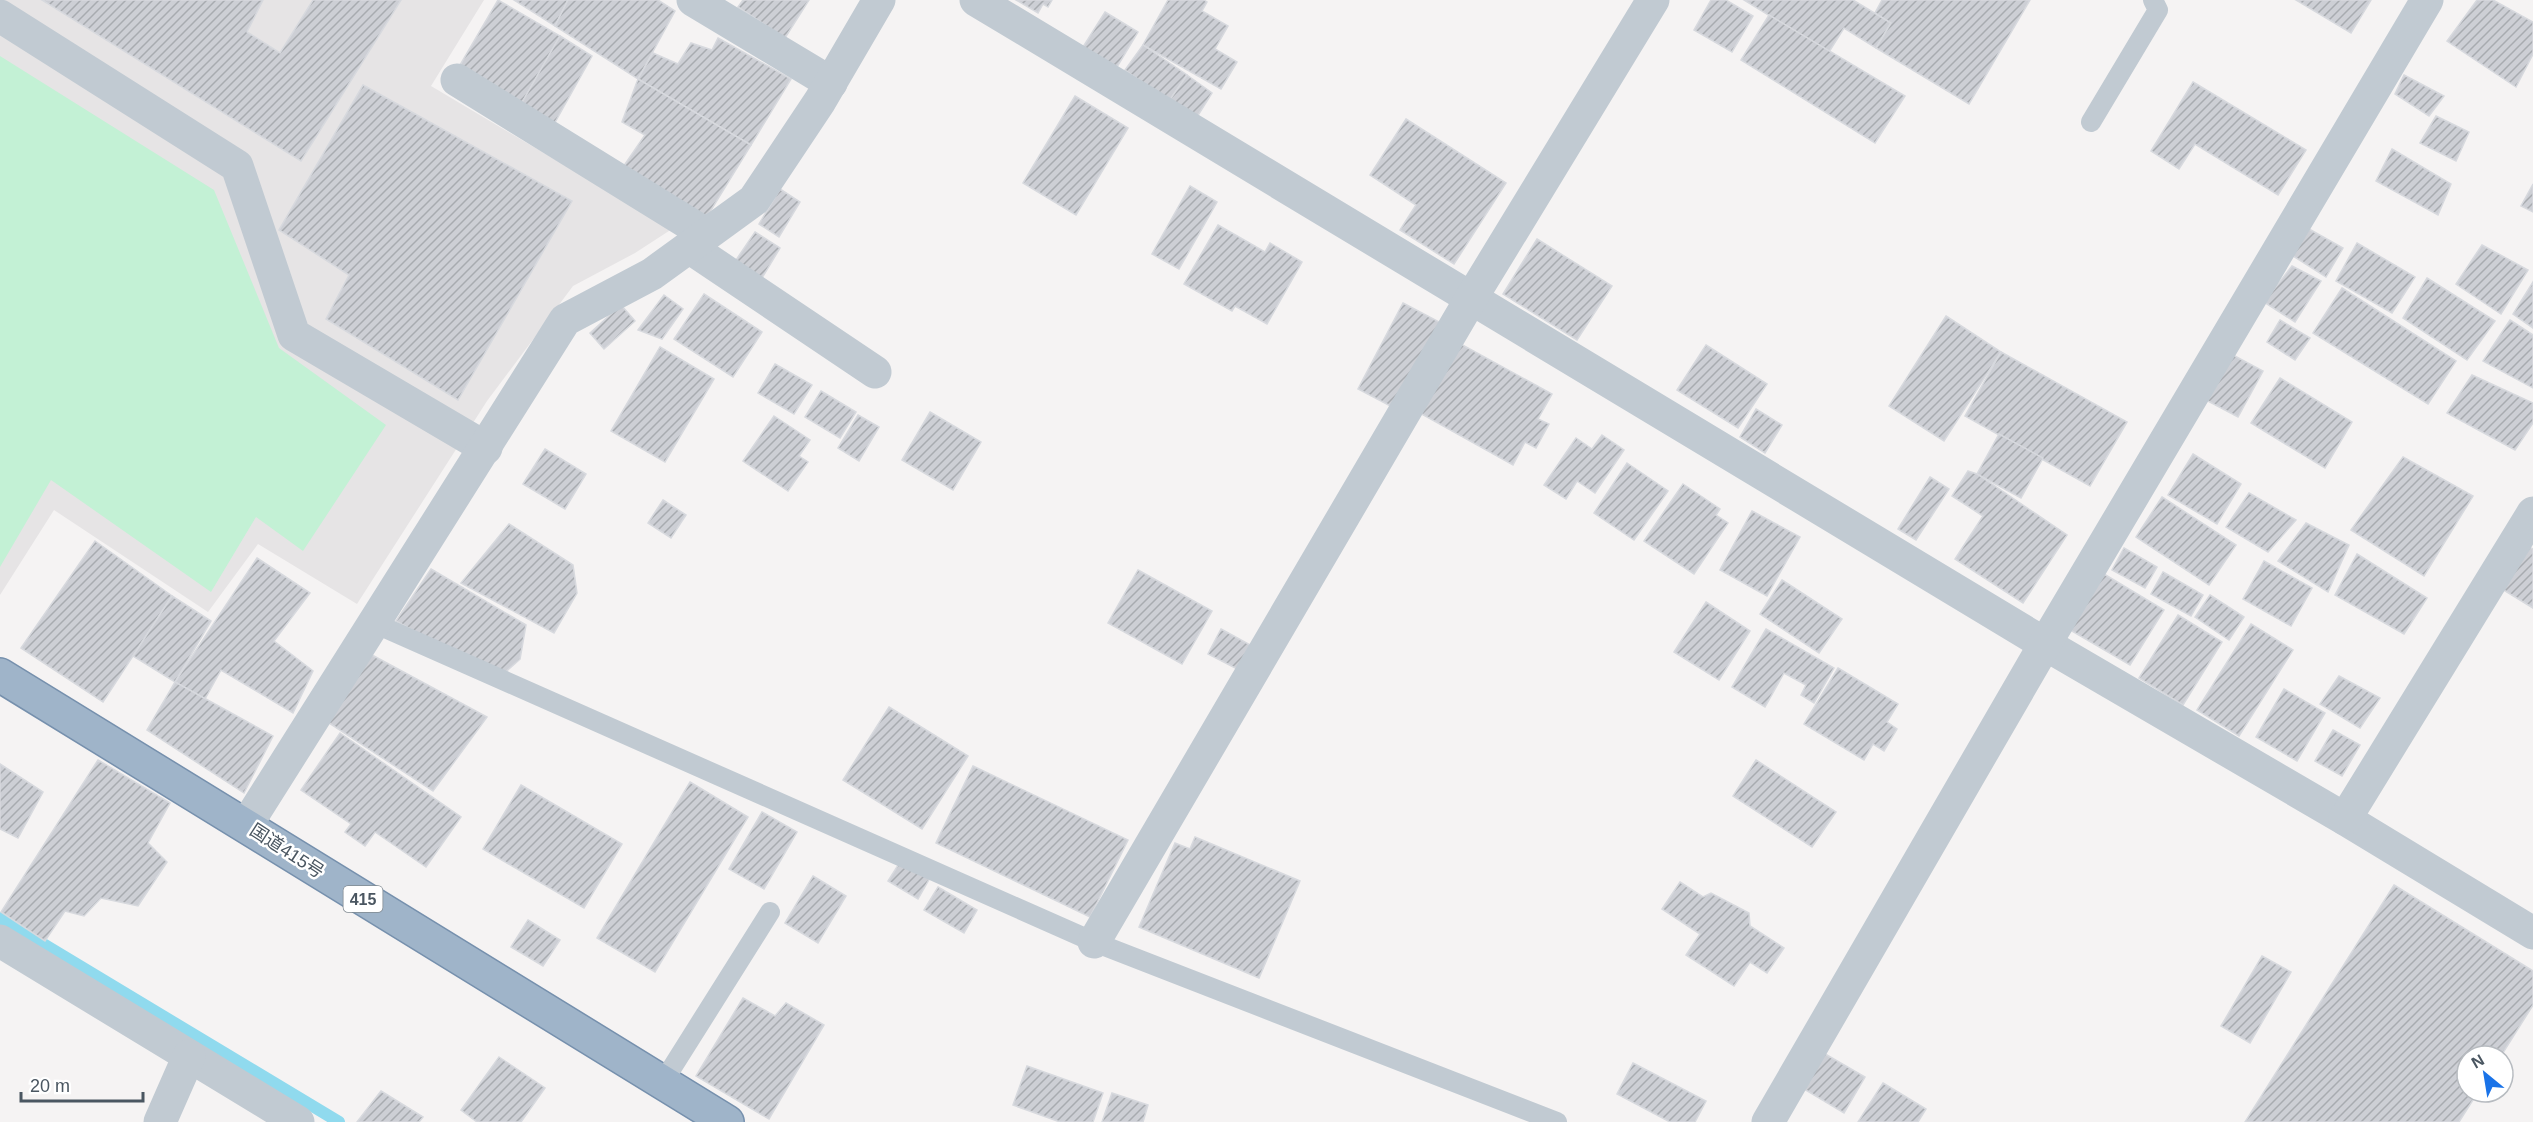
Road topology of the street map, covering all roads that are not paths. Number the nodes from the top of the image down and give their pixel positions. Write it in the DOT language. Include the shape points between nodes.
graph roads {
  1 [pos="693,0"];
  2 [pos="879,0"];
  3 [pos="976,0"];
  4 [pos="1653,0"];
  5 [pos="2153,0"];
  6 [pos="2427,0"];
  7 [pos="0,16"];
  8 [pos="457,80"];
  9 [pos="831,83"];
  10 [pos="2091,122"];
  11 [pos="698,240"];
  12 [pos="1472,297"];
  13 [pos="875,372"];
  14 [pos="486,448"];
  15 [pos="2533,513"];
  16 [pos="374,623"];
  17 [pos="2045,644"];
  18 [pos="0,675"];
  19 [pos="2344,819"];
  20 [pos="247,825"];
  21 [pos="770,912"];
  22 [pos="2533,933"];
  23 [pos="0,941"];
  24 [pos="1094,942"];
  25 [pos="189,1056"];
  26 [pos="663,1082"];
  27 [pos="160,1122"];
  28 [pos="298,1122"];
  29 [pos="727,1122"];
  30 [pos="1557,1122"];
  31 [pos="1768,1122"];
  1 -- 9 [label="street"];
  2 -- 9 [label="street"];
  3 -- 12 [label="street"];
  4 -- 12 [label="street"];
  5 -- 10 [label="lane" via="2158,10"];
  6 -- 17 [label="street"];
  7 -- 14 [label="street" via="237,166 294,335"];
  8 -- 11 [label="street"];
  9 -- 11 [label="street" via="754,200"];
  11 -- 13 [label="street"];
  11 -- 14 [label="street" via="652,274 565,320"];
  12 -- 17 [label="street"];
  12 -- 24 [label="street"];
  14 -- 16 [label="street"];
  15 -- 19 [label="street"];
  16 -- 20 [label="street"];
  16 -- 24 [label="lane"];
  17 -- 19 [label="street"];
  17 -- 31 [label="street"];
  18 -- 20 [label="highway, 国道415号 / 415"];
  19 -- 22 [label="street"];
  20 -- 26 [label="highway, 国道415号 / 415"];
  21 -- 26 [label="lane"];
  23 -- 25 [label="street"];
  24 -- 30 [label="lane"];
  25 -- 27 [label="street"];
  25 -- 28 [label="street"];
  26 -- 29 [label="highway, 国道415号 / 415"];
}
